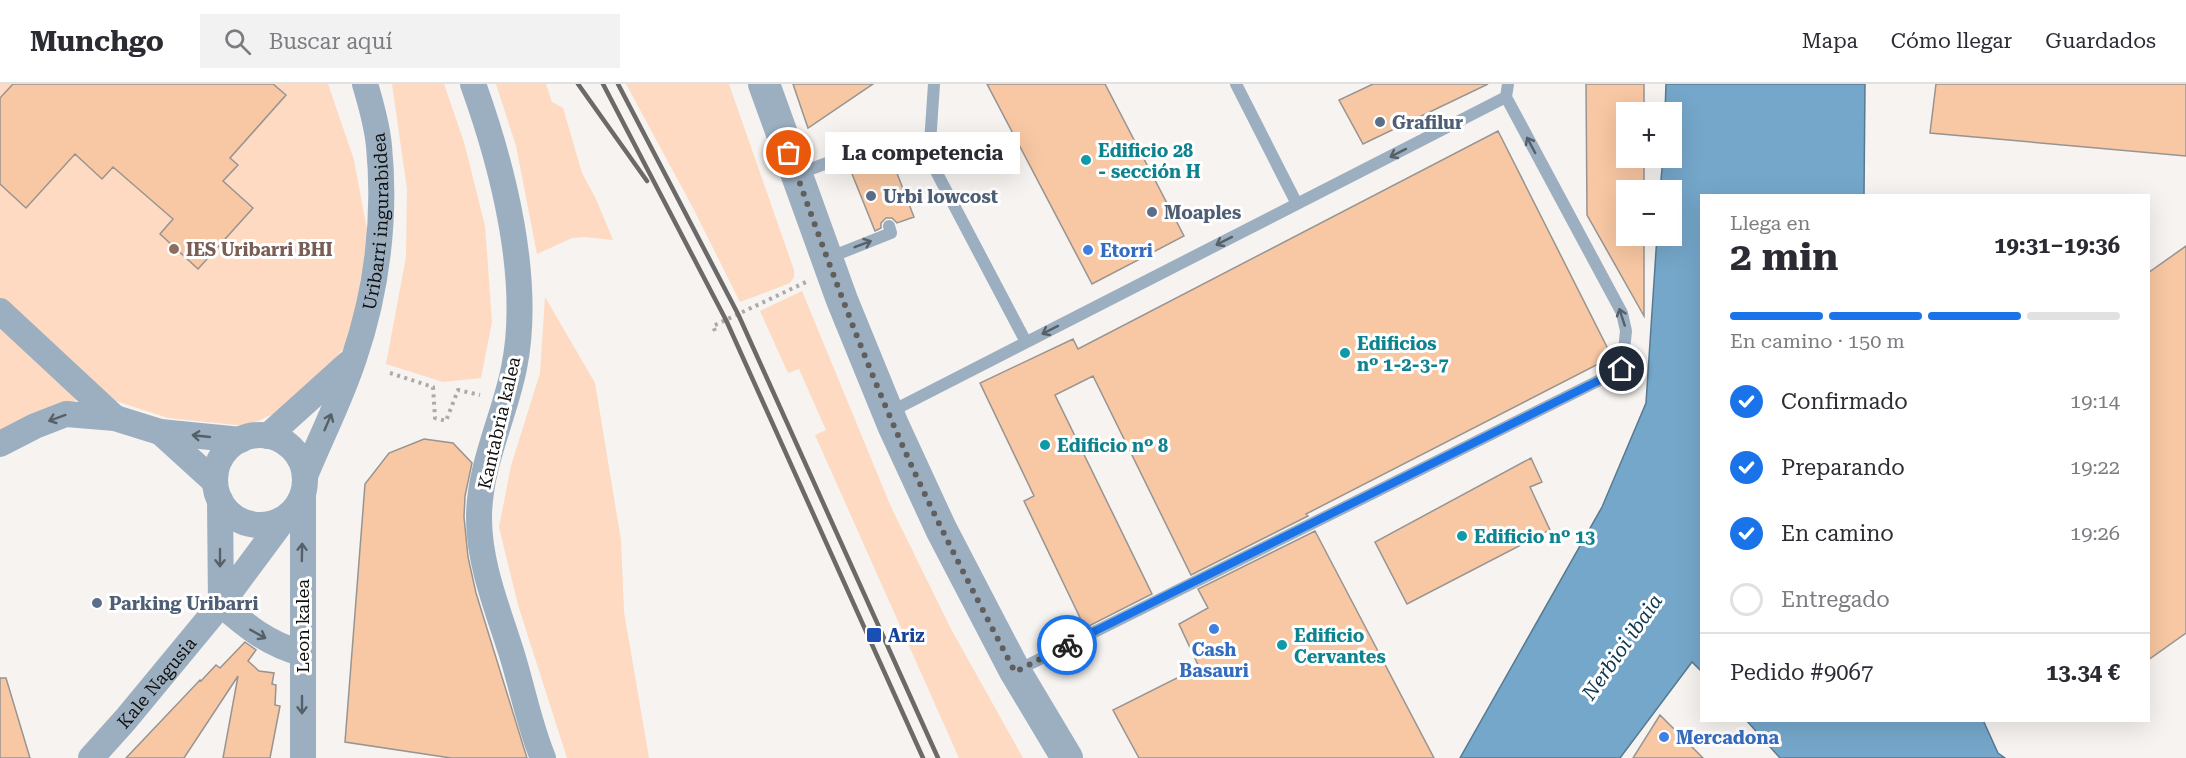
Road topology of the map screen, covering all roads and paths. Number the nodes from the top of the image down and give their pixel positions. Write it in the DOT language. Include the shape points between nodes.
graph roads {
  1 [pos="365,84"];
  2 [pos="473,84"];
  3 [pos="764,84"];
  4 [pos="934,84"];
  5 [pos="1236,84"];
  6 [pos="1508,84"];
  7 [pos="1506,98"];
  8 [pos="860,153"];
  9 [pos="796,175"];
  10 [pos="1297,204"];
  11 [pos="889,226"];
  12 [pos="829,264"];
  13 [pos="751,308"];
  14 [pos="0,311"];
  15 [pos="753,314"];
  16 [pos="715,331"];
  17 [pos="1026,342"];
  18 [pos="354,359"];
  19 [pos="390,374"];
  20 [pos="507,400"];
  21 [pos="889,412"];
  22 [pos="115,418"];
  23 [pos="160,432"];
  24 [pos="268,436"];
  25 [pos="241,440"];
  26 [pos="0,444"];
  27 [pos="304,485"];
  28 [pos="217,491"];
  29 [pos="284,519"];
  30 [pos="220,603"];
  31 [pos="302,653"];
  32 [pos="1015,672"];
  33 [pos="91,758"];
  34 [pos="303,758"];
  35 [pos="543,758"];
  36 [pos="1067,758"];
  1 -- 18 [label="street, Uribarri ingurabidea" via="379,144 382,188 373,285"];
  2 -- 20 [label="street, Kantabria kalea" via="496,159 516,263 518,336"];
  3 -- 9 [label="street"];
  4 -- 17 [label="lane" via="929,158"];
  5 -- 10 [label="lane"];
  6 -- 7 [label="lane"];
  7 -- 10 [label="lane, one-way"];
  32 -- 7 [label="lane, one-way" via="1622,369 1626,331 1622,313"];
  8 -- 9 [label="lane"];
  9 -- 12 [label="street"];
  10 -- 17 [label="lane, one-way"];
  12 -- 11 [label="lane, one-way" via="891,233"];
  12 -- 13 [label="path"];
  12 -- 21 [label="street"];
  13 -- 15 [label="path"];
  13 -- 16 [label="path" via="713,326"];
  14 -- 22 [label="street"];
  17 -- 21 [label="lane"];
  18 -- 24 [label="street"];
  27 -- 18 [label="street, Uribarri ingurabidea, one-way"];
  19 -- 20 [label="path" via="433,387 435,418 446,421 458,390"];
  20 -- 35 [label="street, Kantabria kalea" via="484,478 479,517 482,557"];
  21 -- 32 [label="street" via="941,529"];
  22 -- 23 [label="street"];
  22 -- 26 [label="street, one-way" via="66,414"];
  25 -- 23 [label="street, one-way"];
  23 -- 28 [label="street"];
  24 -- 25 [label="street"];
  24 -- 27 [label="street" via="293,450 301,462"];
  25 -- 28 [label="street" via="230,447 216,469"];
  27 -- 29 [label="street, Kale Nagusia" via="296,508"];
  31 -- 27 [label="street, Leon kalea, one-way"];
  28 -- 29 [label="street" via="228,512 240,521 270,525"];
  28 -- 30 [label="street, one-way"];
  29 -- 30 [label="street, Kale Nagusia"];
  30 -- 31 [label="street, one-way" via="249,629"];
  30 -- 33 [label="street, Kale Nagusia"];
  31 -- 34 [label="street, Leon kalea, one-way"];
  32 -- 36 [label="street"];
}
